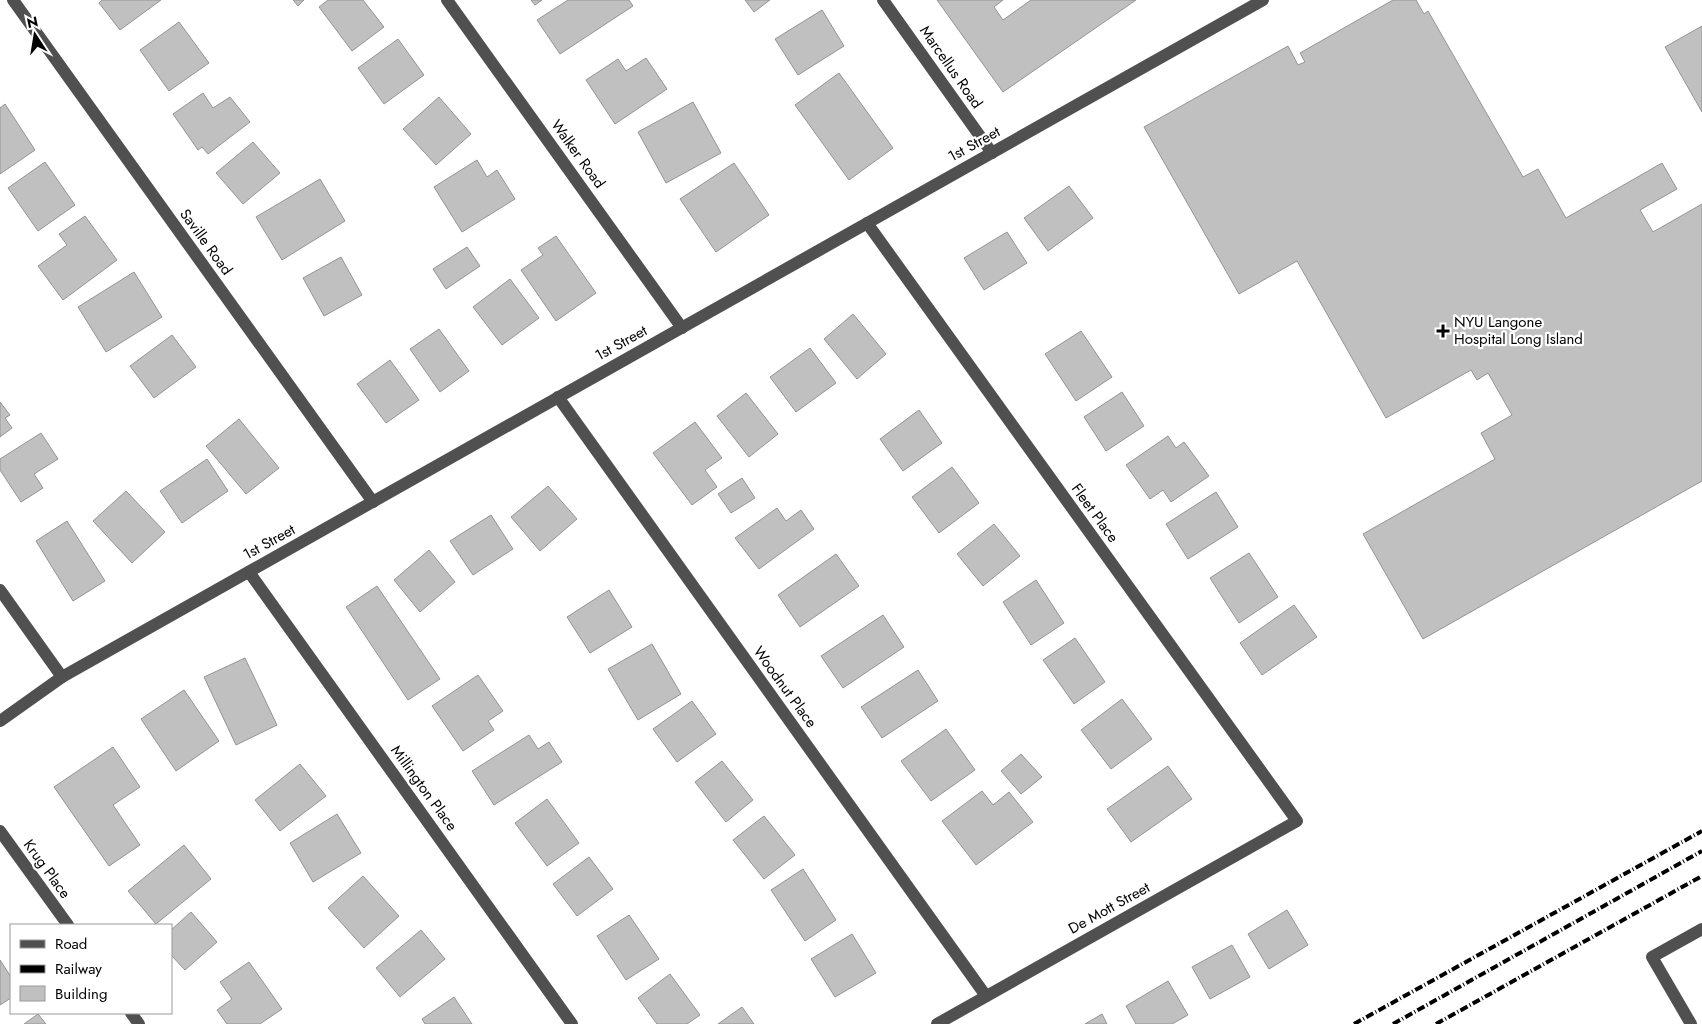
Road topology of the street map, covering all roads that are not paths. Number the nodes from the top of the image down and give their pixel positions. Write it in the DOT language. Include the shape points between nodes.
graph roads {
  1 [pos="13,0"];
  2 [pos="447,0"];
  3 [pos="883,0"];
  4 [pos="1263,0"];
  5 [pos="992,153"];
  6 [pos="867,223"];
  7 [pos="682,328"];
  8 [pos="558,397"];
  9 [pos="373,502"];
  10 [pos="249,572"];
  11 [pos="0,590"];
  12 [pos="62,677"];
  13 [pos="0,721"];
  14 [pos="1297,821"];
  15 [pos="0,831"];
  16 [pos="67,924"];
  17 [pos="1702,929"];
  18 [pos="986,996"];
  19 [pos="572,1024"];
  20 [pos="937,1024"];
  21 [pos="1691,1024"];
  1 -- 9 [label="street, Saville Road"];
  2 -- 7 [label="street, Walker Road"];
  3 -- 5 [label="street, Marcellus Road"];
  4 -- 5 [label="street, 1st Street"];
  5 -- 6 [label="street, 1st Street"];
  6 -- 7 [label="street, 1st Street"];
  6 -- 14 [label="street, Fleet Place"];
  7 -- 8 [label="street, 1st Street"];
  8 -- 9 [label="street, 1st Street"];
  8 -- 18 [label="street, Woodnut Place"];
  9 -- 10 [label="street, 1st Street"];
  10 -- 12 [label="street, 1st Street"];
  10 -- 19 [label="street, Millington Place"];
  11 -- 12 [label="street"];
  12 -- 13 [label="street, 1st Street"];
  14 -- 18 [label="street, De Mott Street"];
  15 -- 16 [label="street, Krug Place"];
  17 -- 21 [label="street" via="1652,957"];
  18 -- 20 [label="street, De Mott Street"];
}
